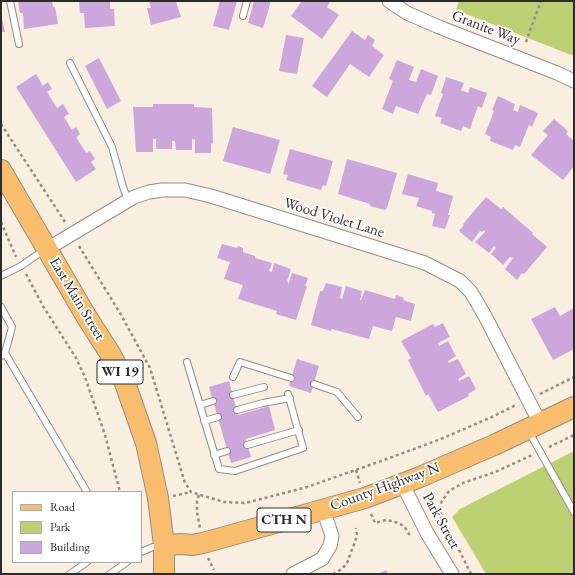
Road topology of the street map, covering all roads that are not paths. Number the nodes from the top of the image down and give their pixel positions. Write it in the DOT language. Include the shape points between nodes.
graph roads {
  1 [pos="10,1"];
  2 [pos="247,1"];
  3 [pos="388,1"];
  4 [pos="243,16"];
  5 [pos="19,44"];
  6 [pos="70,63"];
  7 [pos="574,81"];
  8 [pos="1,170"];
  9 [pos="128,200"];
  10 [pos="47,248"];
  11 [pos="1,276"];
  12 [pos="1,308"];
  13 [pos="3,354"];
  14 [pos="188,362"];
  15 [pos="233,377"];
  16 [pos="291,378"];
  17 [pos="314,384"];
  18 [pos="264,387"];
  19 [pos="233,395"];
  20 [pos="213,401"];
  21 [pos="200,405"];
  22 [pos="574,407"];
  23 [pos="237,410"];
  24 [pos="218,417"];
  25 [pos="358,417"];
  26 [pos="204,421"];
  27 [pos="534,426"];
  28 [pos="299,430"];
  29 [pos="247,445"];
  30 [pos="227,451"];
  31 [pos="214,455"];
  32 [pos="402,483"];
  33 [pos="86,491"];
  34 [pos="323,509"];
  35 [pos="574,512"];
  36 [pos="164,545"];
  37 [pos="142,552"];
  38 [pos="86,563"];
  39 [pos="126,563"];
  40 [pos="70,574"];
  41 [pos="110,574"];
  42 [pos="164,574"];
  43 [pos="293,574"];
  44 [pos="452,574"];
  1 -- 5 [label="lane"];
  2 -- 4 [label="lane"];
  3 -- 7 [label="street, Granite Way" via="432,24"];
  6 -- 9 [label="lane" via="112,147"];
  8 -- 10 [label="main road, East Main Street / WI 19"];
  9 -- 10 [label="street, Wood Violet Lane"];
  9 -- 27 [label="street, Wood Violet Lane" via="162,190 185,190 211,196 425,263 460,281 471,292 481,310"];
  10 -- 11 [label="lane"];
  10 -- 36 [label="main road, East Main Street / WI 19" via="125,383 146,443 158,498"];
  12 -- 13 [label="lane" via="12,327"];
  13 -- 33 [label="lane"];
  14 -- 21 [label="lane"];
  15 -- 16 [label="lane" via="240,362"];
  17 -- 25 [label="lane" via="337,392"];
  18 -- 19 [label="lane"];
  20 -- 21 [label="lane"];
  21 -- 26 [label="lane"];
  22 -- 27 [label="main road, County Highway N / CTH N"];
  23 -- 28 [label="lane" via="289,396"];
  24 -- 26 [label="lane"];
  26 -- 31 [label="lane"];
  27 -- 32 [label="main road, County Highway N / CTH N"];
  27 -- 35 [label="lane" via="539,451"];
  28 -- 29 [label="lane"];
  28 -- 31 [label="lane" via="303,448 235,471 219,470"];
  30 -- 31 [label="lane"];
  32 -- 34 [label="main road, County Highway N / CTH N" via="365,498"];
  32 -- 44 [label="street, Park Street"];
  34 -- 36 [label="main road, County Highway N / CTH N" via="198,544"];
  34 -- 43 [label="street" via="332,536 330,546 322,559"];
  36 -- 37 [label="lane"];
  36 -- 42 [label="main road, East Main Street / WI 19"];
  38 -- 40 [label="lane"];
  39 -- 41 [label="lane"];
}
